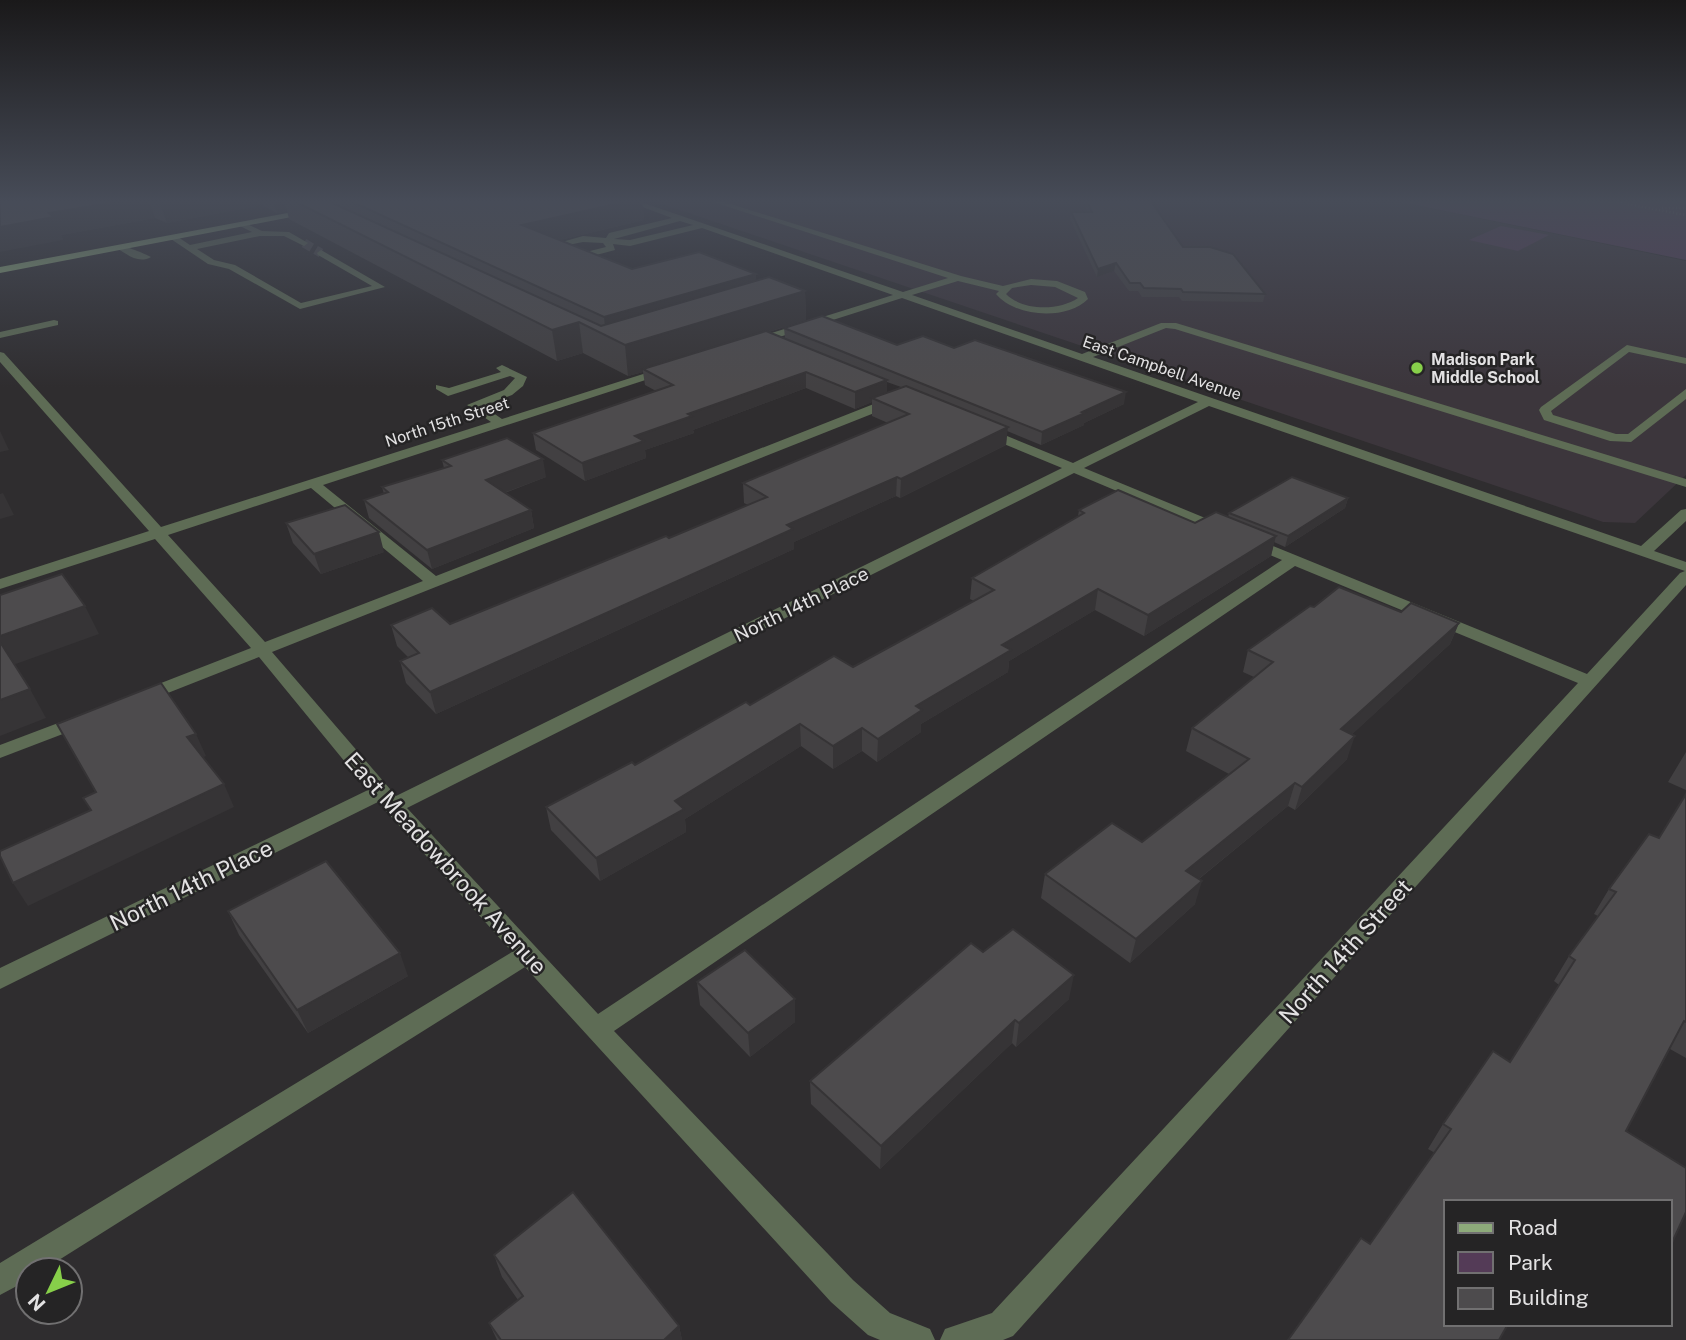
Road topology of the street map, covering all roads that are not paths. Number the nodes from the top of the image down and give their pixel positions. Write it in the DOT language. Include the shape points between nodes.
graph roads {
  1 [pos="39,263"];
  2 [pos="213,263"];
  3 [pos="338,263"];
  4 [pos="811,263"];
  5 [pos="909,263"];
  6 [pos="0,270"];
  7 [pos="958,278"];
  8 [pos="1003,289"];
  9 [pos="904,294"];
  10 [pos="54,323"];
  11 [pos="0,335"];
  12 [pos="765,338"];
  13 [pos="781,345"];
  14 [pos="738,346"];
  15 [pos="0,355"];
  16 [pos="1084,358"];
  17 [pos="1686,361"];
  18 [pos="685,363"];
  19 [pos="440,387"];
  20 [pos="878,387"];
  21 [pos="1686,393"];
  22 [pos="1209,401"];
  23 [pos="500,423"];
  24 [pos="976,428"];
  25 [pos="1074,468"];
  26 [pos="313,483"];
  27 [pos="1686,483"];
  28 [pos="1686,513"];
  29 [pos="158,533"];
  30 [pos="1644,552"];
  31 [pos="1293,560"];
  32 [pos="1686,566"];
  33 [pos="1686,576"];
  34 [pos="434,582"];
  35 [pos="0,584"];
  36 [pos="262,650"];
  37 [pos="1591,682"];
  38 [pos="125,704"];
  39 [pos="100,713"];
  40 [pos="0,752"];
  41 [pos="387,799"];
  42 [pos="527,954"];
  43 [pos="0,979"];
  44 [pos="596,1029"];
  45 [pos="0,1280"];
  46 [pos="919,1340"];
  47 [pos="956,1340"];
  1 -- 6 [label="main road"];
  2 -- 3 [label="street" via="232,267 300,306 380,287"];
  4 -- 9 [label="street, East Campbell Avenue"];
  5 -- 7 [label="street"];
  7 -- 8 [label="street"];
  7 -- 9 [label="street"];
  8 -- 8 [label="street" via="1019,283 1057,284 1077,290 1083,299 1072,306 1034,309 1003,299"];
  9 -- 12 [label="street"];
  9 -- 16 [label="street, East Campbell Avenue"];
  10 -- 11 [label="street"];
  12 -- 13 [label="street"];
  12 -- 14 [label="street"];
  15 -- 29 [label="street, East Meadowbrook Avenue"];
  16 -- 22 [label="street, East Campbell Avenue"];
  16 -- 27 [label="street" via="1166,325 1177,326"];
  17 -- 21 [label="street" via="1628,348 1545,410 1548,417 1615,438 1631,438"];
  18 -- 23 [label="street, North 15th Street"];
  19 -- 23 [label="street" via="448,392 507,370 521,377 510,391 473,405"];
  20 -- 34 [label="street" via="903,397"];
  22 -- 25 [label="street, North 14th Place"];
  22 -- 30 [label="street, East Campbell Avenue"];
  23 -- 26 [label="street, North 15th Street"];
  24 -- 25 [label="street"];
  25 -- 31 [label="street"];
  25 -- 41 [label="street, North 14th Place"];
  26 -- 29 [label="street, North 15th Street"];
  26 -- 34 [label="street"];
  28 -- 30 [label="street"];
  29 -- 35 [label="street, North 15th Street"];
  29 -- 36 [label="street, East Meadowbrook Avenue"];
  30 -- 32 [label="street, East Campbell Avenue"];
  31 -- 37 [label="street"];
  31 -- 44 [label="street"];
  33 -- 37 [label="street, North 14th Street"];
  34 -- 36 [label="street"];
  36 -- 38 [label="street"];
  36 -- 41 [label="street, East Meadowbrook Avenue"];
  37 -- 47 [label="street, North 14th Street" via="1002,1325"];
  39 -- 40 [label="street"];
  41 -- 42 [label="street, East Meadowbrook Avenue"];
  41 -- 43 [label="street, North 14th Place"];
  42 -- 44 [label="street, East Meadowbrook Avenue"];
  42 -- 45 [label="street"];
  44 -- 46 [label="street, East Meadowbrook Avenue" via="842,1292 879,1324"];
}
